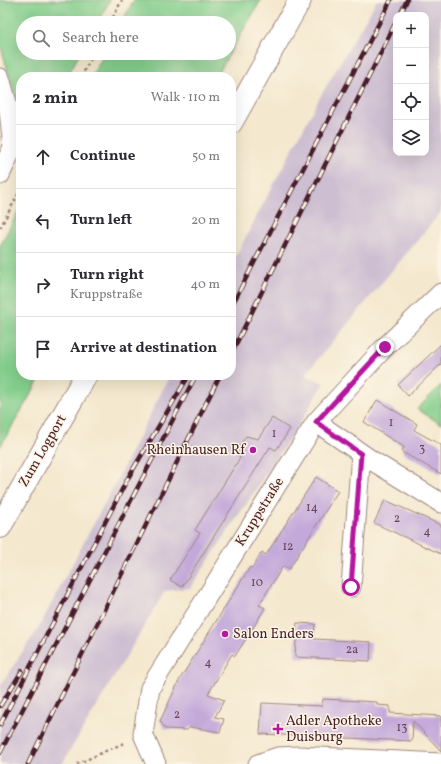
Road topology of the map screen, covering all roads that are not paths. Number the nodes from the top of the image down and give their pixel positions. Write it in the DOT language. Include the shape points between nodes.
graph roads {
  1 [pos="300,0"];
  2 [pos="0,78"];
  3 [pos="236,114"];
  4 [pos="0,174"];
  5 [pos="441,293"];
  6 [pos="83,380"];
  7 [pos="316,422"];
  8 [pos="361,454"];
  9 [pos="441,503"];
  10 [pos="0,526"];
  11 [pos="351,587"];
  12 [pos="406,763"];
  13 [pos="441,763"];
  14 [pos="156,764"];
  15 [pos="258,764"];
  1 -- 3 [label="main road"];
  2 -- 4 [label="street" via="9,110 13,147"];
  5 -- 7 [label="street, Kruppstraße" via="385,347"];
  6 -- 10 [label="main road, Zum Logport"];
  7 -- 8 [label="street"];
  7 -- 14 [label="street, Kruppstraße" via="150,688 143,734"];
  8 -- 9 [label="street"];
  8 -- 11 [label="street"];
  12 -- 13 [label="street"];
  12 -- 15 [label="street" via="298,756 278,757"];
}
